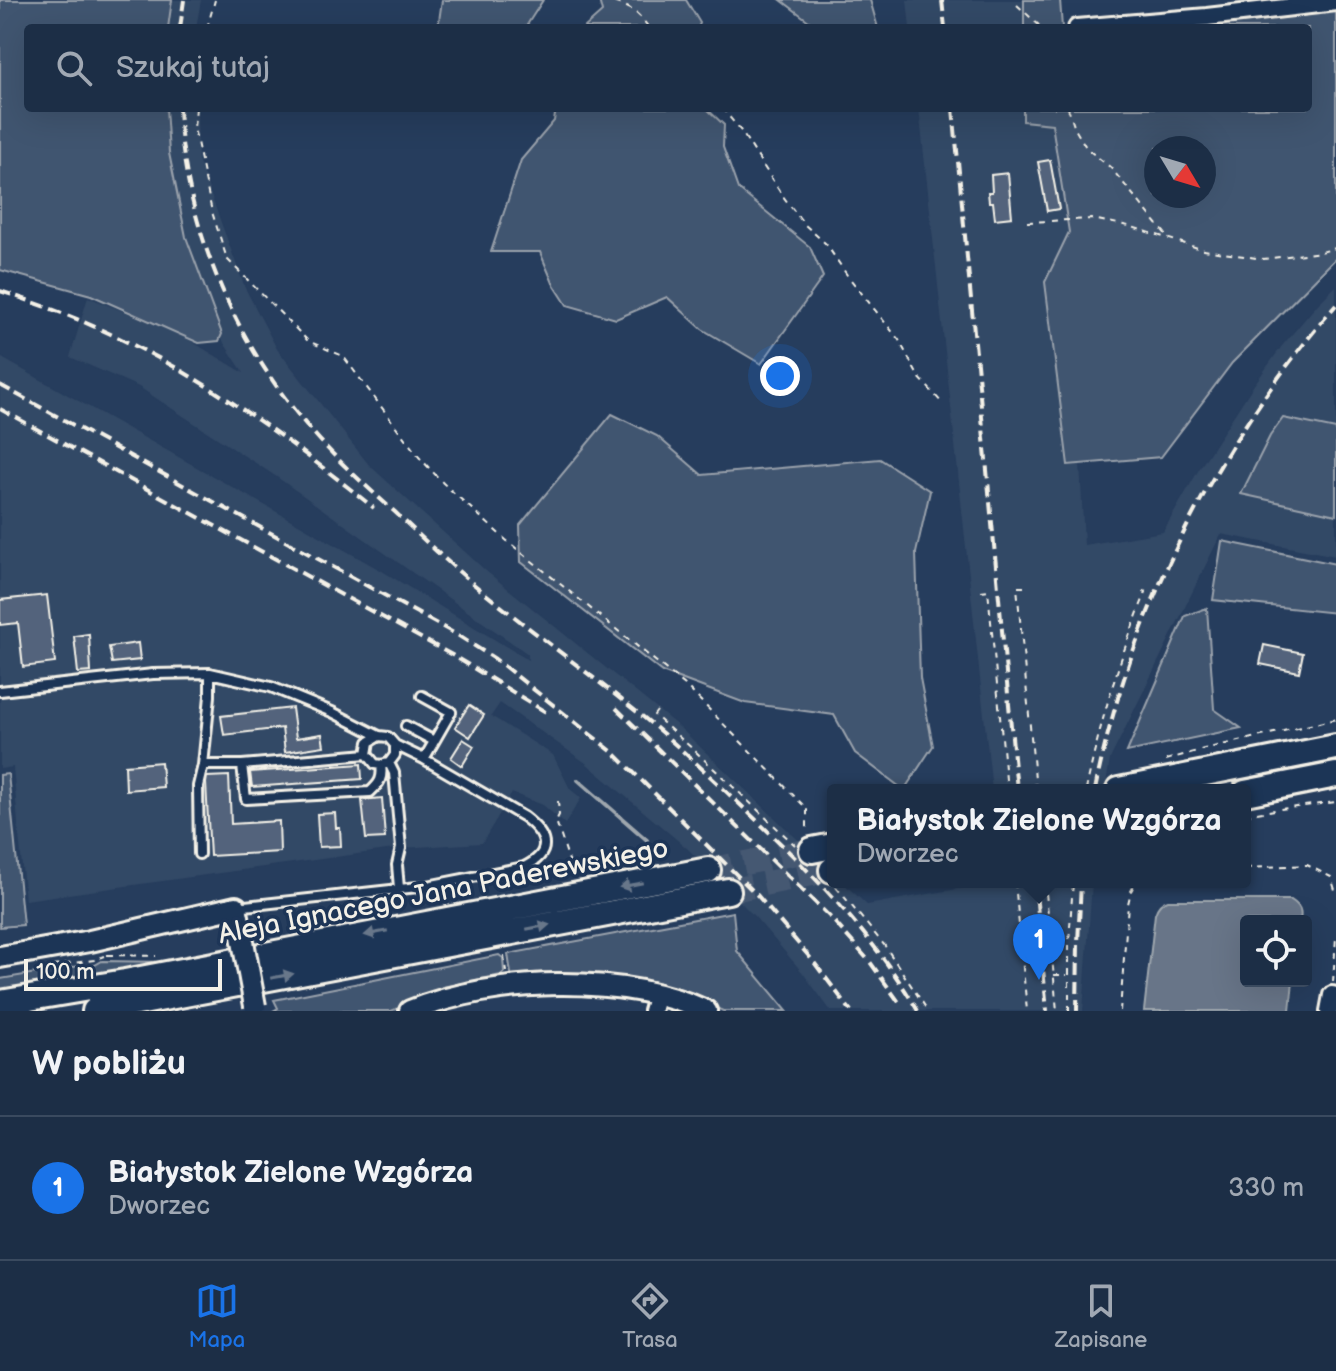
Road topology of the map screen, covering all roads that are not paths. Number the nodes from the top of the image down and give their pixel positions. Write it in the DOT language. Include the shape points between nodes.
graph roads {
  1 [pos="1336,2"];
  2 [pos="1124,24"];
  3 [pos="210,673"];
  4 [pos="0,691"];
  5 [pos="422,696"];
  6 [pos="406,726"];
  7 [pos="379,736"];
  8 [pos="1336,740"];
  9 [pos="434,741"];
  10 [pos="395,745"];
  11 [pos="1336,747"];
  12 [pos="367,754"];
  13 [pos="1294,755"];
  14 [pos="424,759"];
  15 [pos="385,764"];
  16 [pos="203,765"];
  17 [pos="242,765"];
  18 [pos="1336,775"];
  19 [pos="1149,784"];
  20 [pos="1336,785"];
  21 [pos="1275,788"];
  22 [pos="1251,792"];
  23 [pos="199,854"];
  24 [pos="708,870"];
  25 [pos="399,888"];
  26 [pos="728,891"];
  27 [pos="236,907"];
  28 [pos="0,957"];
  29 [pos="654,1002"];
  30 [pos="0,1003"];
  31 [pos="256,1009"];
  32 [pos="95,1011"];
  33 [pos="410,1011"];
  34 [pos="706,1011"];
  1 -- 2 [label="street"];
  3 -- 4 [label="lane"];
  3 -- 7 [label="lane" via="271,687"];
  3 -- 16 [label="lane"];
  5 -- 9 [label="lane" via="451,712"];
  6 -- 9 [label="lane"];
  7 -- 10 [label="lane"];
  7 -- 12 [label="lane" via="369,742"];
  8 -- 13 [label="main road"];
  9 -- 14 [label="lane"];
  10 -- 14 [label="lane"];
  10 -- 15 [label="lane" via="395,755"];
  11 -- 13 [label="main road"];
  12 -- 15 [label="lane"];
  12 -- 17 [label="lane"];
  13 -- 19 [label="main road"];
  14 -- 25 [label="lane" via="538,828 543,854 524,867"];
  15 -- 17 [label="lane" via="379,784 370,792 246,799"];
  15 -- 25 [label="lane" via="394,773"];
  16 -- 17 [label="lane"];
  16 -- 23 [label="lane" via="198,786"];
  18 -- 21 [label="main road"];
  20 -- 21 [label="main road"];
  21 -- 22 [label="main road"];
  24 -- 30 [label="main road, Aleja Ignacego Jana Paderewskiego, one-way"];
  25 -- 27 [label="lane"];
  32 -- 26 [label="main road, Aleja Ignacego Jana Paderewskiego, one-way"];
  27 -- 28 [label="street"];
  27 -- 31 [label="street, bridge"];
  29 -- 33 [label="street" via="614,986 507,987 445,998"];
  29 -- 34 [label="street"];
}
